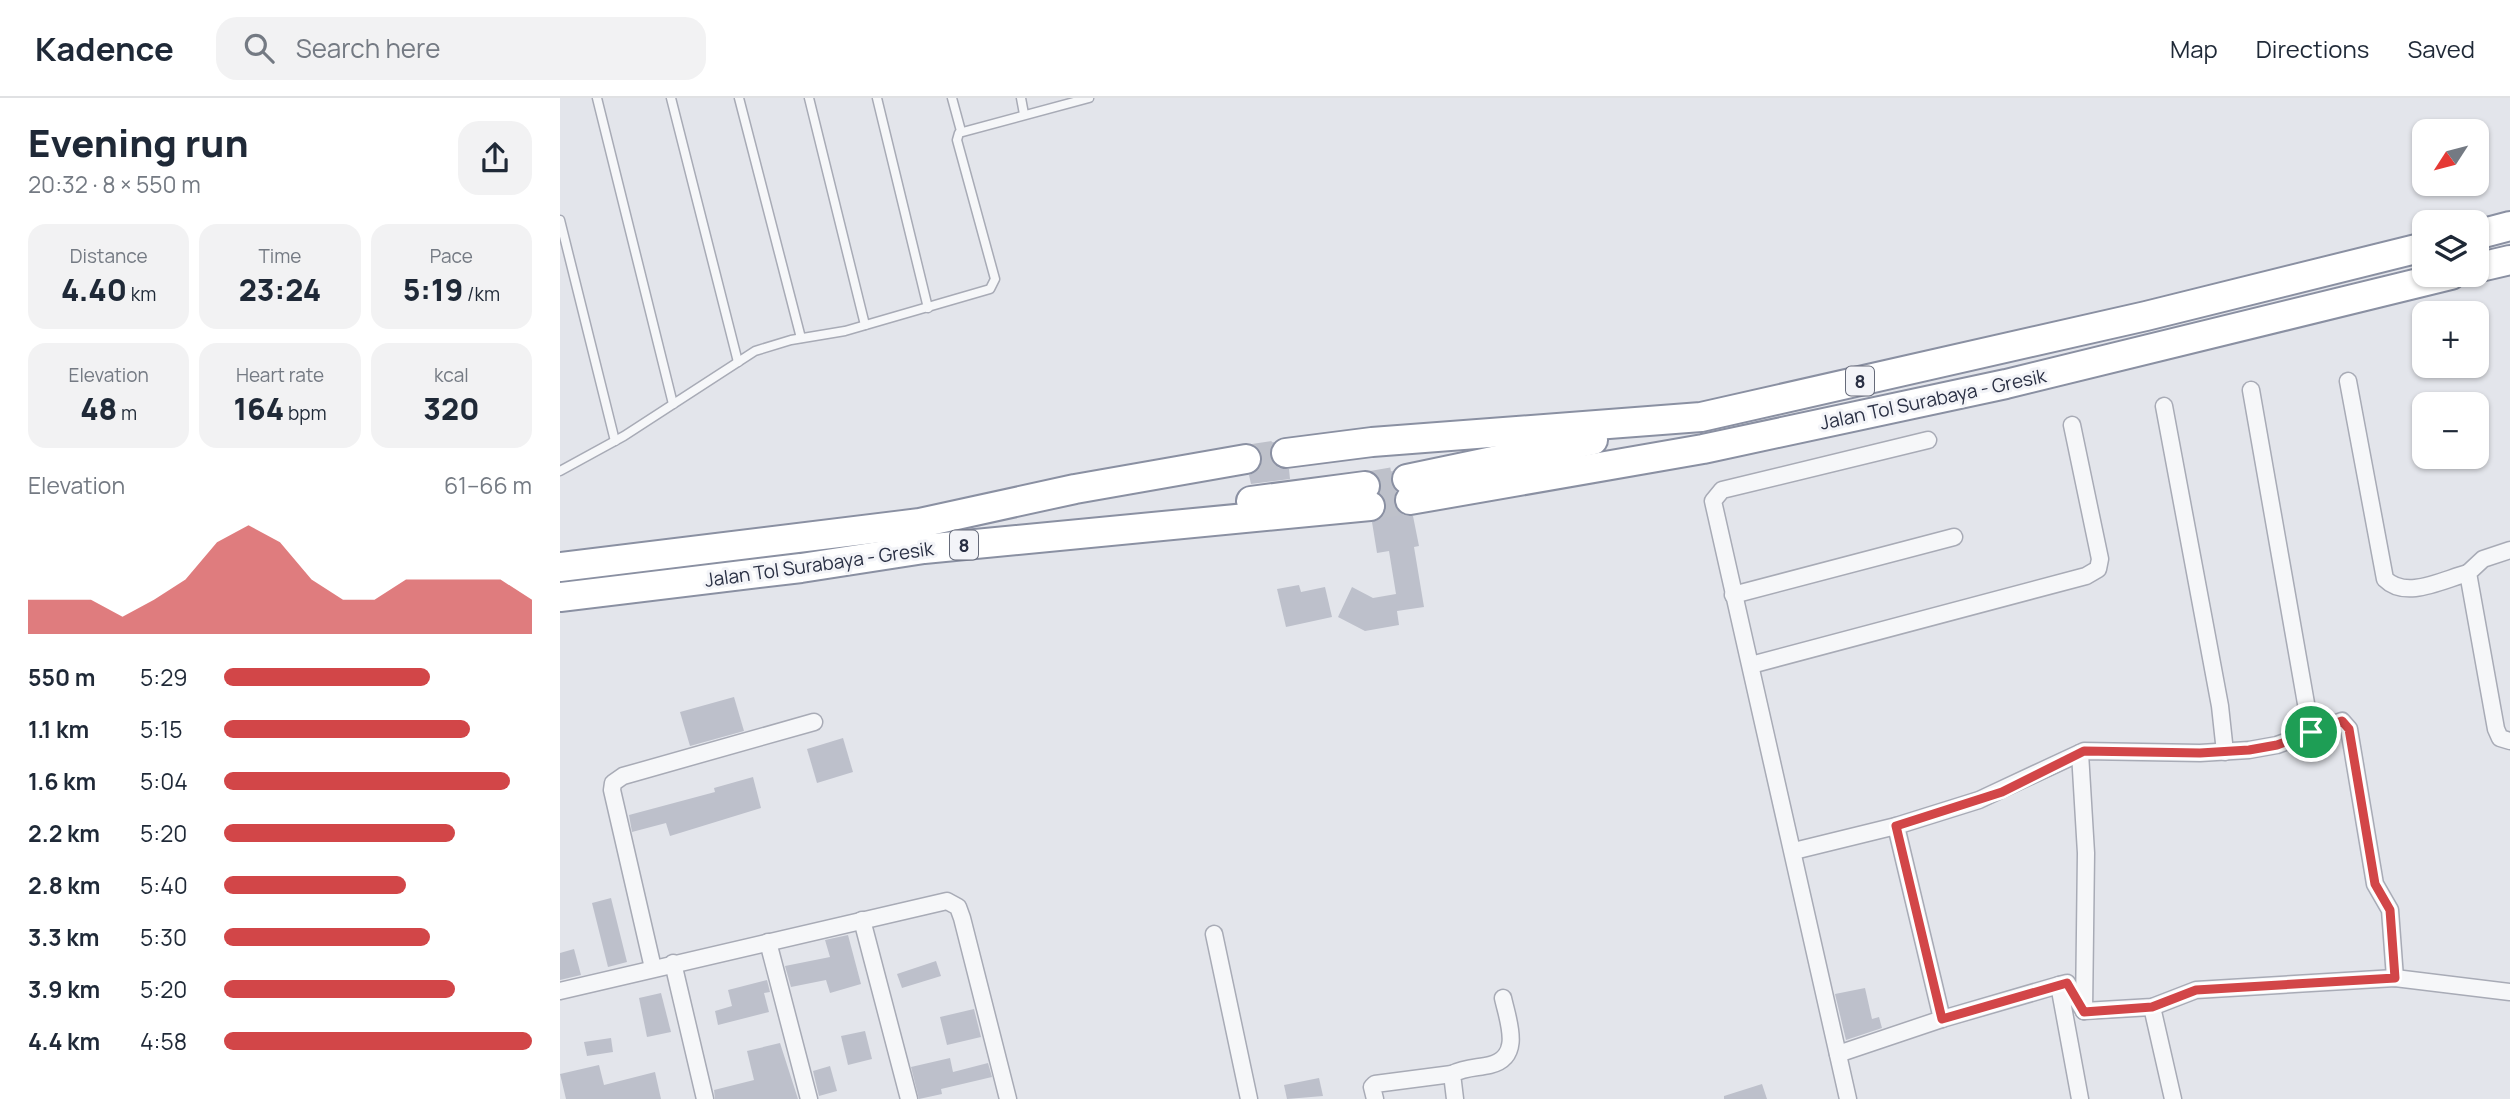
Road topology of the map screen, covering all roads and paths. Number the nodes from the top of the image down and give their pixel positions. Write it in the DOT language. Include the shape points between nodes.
graph roads {
  1 [pos="597,98"];
  2 [pos="671,98"];
  3 [pos="739,98"];
  4 [pos="809,98"];
  5 [pos="877,98"];
  6 [pos="952,98"];
  7 [pos="1021,98"];
  8 [pos="1089,98"];
  9 [pos="1024,114"];
  10 [pos="961,131"];
  11 [pos="560,220"];
  12 [pos="2510,226"];
  13 [pos="2489,231"];
  14 [pos="2412,250"];
  15 [pos="2510,260"];
  16 [pos="2489,265"];
  17 [pos="2412,285"];
  18 [pos="928,308"];
  19 [pos="865,326"];
  20 [pos="801,338"];
  21 [pos="738,362"];
  22 [pos="2348,381"];
  23 [pos="2251,390"];
  24 [pos="673,404"];
  25 [pos="2164,405"];
  26 [pos="1701,417"];
  27 [pos="2072,425"];
  28 [pos="1928,440"];
  29 [pos="615,441"];
  30 [pos="1286,453"];
  31 [pos="1246,459"];
  32 [pos="560,471"];
  33 [pos="920,523"];
  34 [pos="1954,537"];
  35 [pos="2510,550"];
  36 [pos="560,567"];
  37 [pos="2468,573"];
  38 [pos="1733,595"];
  39 [pos="560,597"];
  40 [pos="1751,665"];
  41 [pos="814,722"];
  42 [pos="2311,732"];
  43 [pos="2510,741"];
  44 [pos="2225,752"];
  45 [pos="2080,753"];
  46 [pos="1896,826"];
  47 [pos="1794,851"];
  48 [pos="862,920"];
  49 [pos="1214,934"];
  50 [pos="768,942"];
  51 [pos="673,963"];
  52 [pos="653,968"];
  53 [pos="2395,978"];
  54 [pos="2059,985"];
  55 [pos="560,991"];
  56 [pos="2510,992"];
  57 [pos="1503,998"];
  58 [pos="2152,1007"];
  59 [pos="2084,1012"];
  60 [pos="1942,1019"];
  61 [pos="1838,1054"];
  62 [pos="1452,1074"];
  63 [pos="705,1099"];
  64 [pos="809,1099"];
  65 [pos="909,1099"];
  66 [pos="1008,1099"];
  67 [pos="1249,1099"];
  68 [pos="1375,1099"];
  69 [pos="1455,1099"];
  70 [pos="1848,1099"];
  71 [pos="2080,1099"];
  72 [pos="2174,1099"];
  1 -- 24 [label="lane"];
  2 -- 21 [label="lane"];
  3 -- 20 [label="lane"];
  4 -- 19 [label="lane"];
  5 -- 18 [label="lane"];
  6 -- 10 [label="lane"];
  7 -- 9 [label="lane"];
  8 -- 9 [label="lane"];
  9 -- 10 [label="lane"];
  10 -- 18 [label="lane" via="957,140 994,284 986,292"];
  11 -- 29 [label="lane"];
  12 -- 13 [label="highway"];
  14 -- 26 [label="highway, Jalan Tol Surabaya - Gresik / 8"];
  15 -- 16 [label="highway"];
  17 -- 26 [label="highway, Jalan Tol Surabaya - Gresik / 8" via="1993,387 1703,449 1408,489"];
  18 -- 19 [label="lane"];
  19 -- 20 [label="lane"];
  20 -- 21 [label="lane" via="755,351"];
  21 -- 24 [label="lane"];
  22 -- 37 [label="street" via="2385,579 2404,590"];
  23 -- 42 [label="street"];
  24 -- 29 [label="lane"];
  25 -- 44 [label="street"];
  26 -- 30 [label="highway, Jalan Tol Surabaya - Gresik / 8" via="1372,442"];
  27 -- 40 [label="street" via="2100,559 2098,569 2086,576"];
  28 -- 38 [label="street" via="1716,494 1713,501"];
  29 -- 32 [label="lane"];
  31 -- 33 [label="highway, Jalan Tol Surabaya - Gresik / 8" via="1075,489"];
  33 -- 36 [label="highway, Jalan Tol Surabaya - Gresik / 8"];
  33 -- 39 [label="highway, Jalan Tol Surabaya - Gresik / 8" via="1000,524 1253,501 1368,496"];
  34 -- 38 [label="street"];
  35 -- 37 [label="street" via="2483,559"];
  37 -- 43 [label="street" via="2496,729 2500,738"];
  38 -- 40 [label="street"];
  40 -- 47 [label="street"];
  41 -- 52 [label="street" via="623,776 613,783"];
  42 -- 44 [label="street" via="2277,745"];
  42 -- 53 [label="street" via="2342,721 2348,726 2375,884 2390,910"];
  44 -- 45 [label="street"];
  45 -- 46 [label="street" via="2002,792"];
  45 -- 59 [label="street" via="2086,853"];
  46 -- 47 [label="street"];
  46 -- 60 [label="street"];
  47 -- 61 [label="street"];
  48 -- 50 [label="street"];
  48 -- 65 [label="street"];
  48 -- 66 [label="street" via="937,902 958,907"];
  49 -- 67 [label="street"];
  50 -- 51 [label="street"];
  50 -- 64 [label="street"];
  51 -- 52 [label="street"];
  51 -- 63 [label="street"];
  52 -- 55 [label="street"];
  53 -- 56 [label="street"];
  53 -- 58 [label="street" via="2196,990"];
  54 -- 59 [label="street" via="2067,983"];
  54 -- 60 [label="street"];
  54 -- 71 [label="street"];
  57 -- 62 [label="street" via="1512,1040 1506,1056 1501,1062"];
  58 -- 59 [label="street"];
  58 -- 72 [label="street"];
  60 -- 61 [label="street"];
  61 -- 70 [label="street"];
  62 -- 68 [label="street" via="1384,1082 1372,1087"];
  62 -- 69 [label="street"];
}
